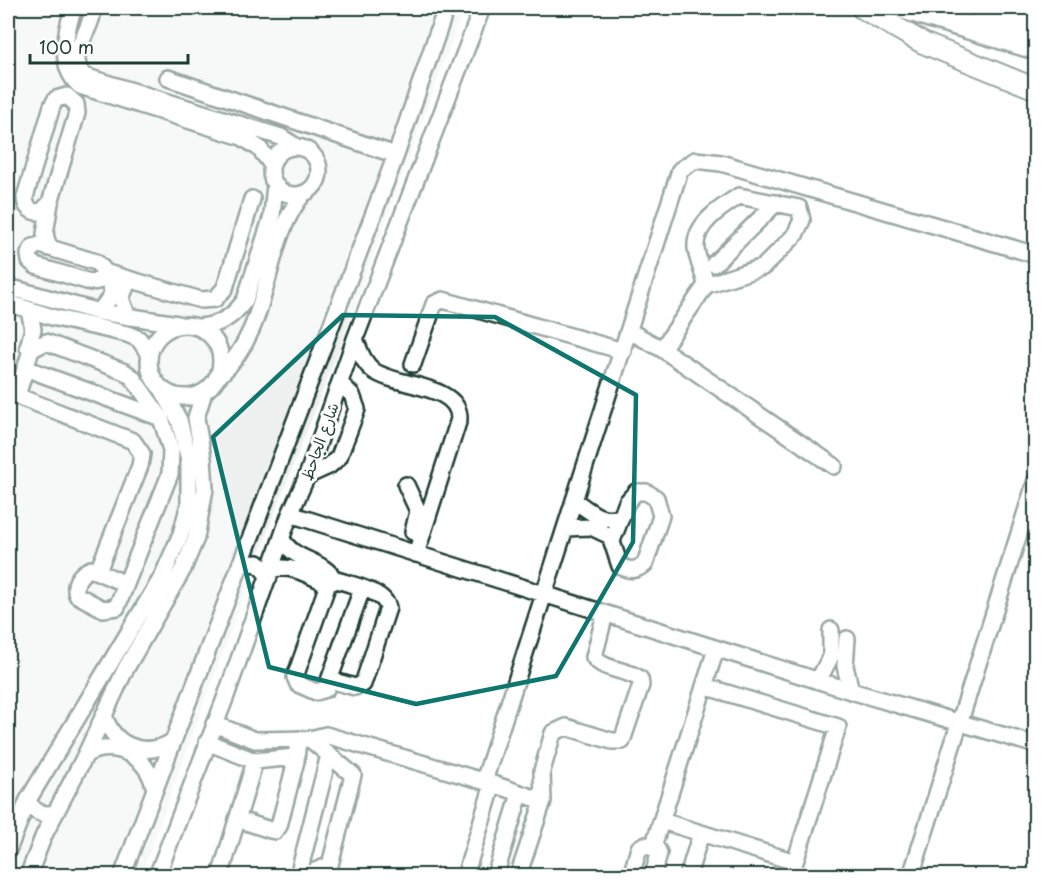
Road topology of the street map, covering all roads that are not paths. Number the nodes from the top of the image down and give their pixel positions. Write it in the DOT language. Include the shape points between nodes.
graph roads {
  1 [pos="93,8"];
  2 [pos="446,8"];
  3 [pos="482,8"];
  4 [pos="862,8"];
  5 [pos="871,8"];
  6 [pos="905,8"];
  7 [pos="977,8"];
  8 [pos="72,13"];
  9 [pos="1032,14"];
  10 [pos="91,25"];
  11 [pos="1035,48"];
  12 [pos="1035,59"];
  13 [pos="168,78"];
  14 [pos="1035,89"];
  15 [pos="92,92"];
  16 [pos="76,112"];
  17 [pos="297,147"];
  18 [pos="396,155"];
  19 [pos="272,165"];
  20 [pos="275,184"];
  21 [pos="304,193"];
  22 [pos="252,199"];
  23 [pos="776,203"];
  24 [pos="50,204"];
  25 [pos="32,211"];
  26 [pos="239,241"];
  27 [pos="263,247"];
  28 [pos="41,248"];
  29 [pos="699,254"];
  30 [pos="1035,255"];
  31 [pos="235,257"];
  32 [pos="257,264"];
  33 [pos="714,264"];
  34 [pos="107,273"];
  35 [pos="735,278"];
  36 [pos="129,280"];
  37 [pos="706,285"];
  38 [pos="8,287"];
  39 [pos="8,303"];
  40 [pos="30,310"];
  41 [pos="99,312"];
  42 [pos="52,317"];
  43 [pos="128,317"];
  44 [pos="191,326"];
  45 [pos="629,331"];
  46 [pos="355,339"];
  47 [pos="45,342"];
  48 [pos="662,349"];
  49 [pos="31,350"];
  50 [pos="623,351"];
  51 [pos="149,354"];
  52 [pos="412,364"];
  53 [pos="25,368"];
  54 [pos="218,377"];
  55 [pos="340,383"];
  56 [pos="162,389"];
  57 [pos="204,392"];
  58 [pos="161,418"];
  59 [pos="834,466"];
  60 [pos="307,476"];
  61 [pos="1035,480"];
  62 [pos="574,500"];
  63 [pos="430,513"];
  64 [pos="290,514"];
  65 [pos="620,516"];
  66 [pos="565,528"];
  67 [pos="282,539"];
  68 [pos="612,541"];
  69 [pos="411,553"];
  70 [pos="241,564"];
  71 [pos="98,572"];
  72 [pos="270,574"];
  73 [pos="331,582"];
  74 [pos="362,589"];
  75 [pos="123,594"];
  76 [pos="543,595"];
  77 [pos="146,602"];
  78 [pos="605,614"];
  79 [pos="137,617"];
  80 [pos="831,630"];
  81 [pos="847,639"];
  82 [pos="716,649"];
  83 [pos="330,680"];
  84 [pos="818,681"];
  85 [pos="704,687"];
  86 [pos="851,691"];
  87 [pos="105,714"];
  88 [pos="960,722"];
  89 [pos="214,724"];
  90 [pos="304,739"];
  91 [pos="207,742"];
  92 [pos="170,743"];
  93 [pos="1035,745"];
  94 [pos="86,754"];
  95 [pos="329,755"];
  96 [pos="295,757"];
  97 [pos="255,761"];
  98 [pos="489,783"];
  99 [pos="154,786"];
  100 [pos="520,794"];
  101 [pos="28,800"];
  102 [pos="543,801"];
  103 [pos="55,813"];
  104 [pos="237,819"];
  105 [pos="20,820"];
  106 [pos="662,821"];
  107 [pos="701,833"];
  108 [pos="44,835"];
  109 [pos="653,847"];
  110 [pos="8,850"];
  111 [pos="28,876"];
  112 [pos="122,876"];
  113 [pos="157,876"];
  114 [pos="220,876"];
  115 [pos="300,876"];
  116 [pos="465,876"];
  117 [pos="495,876"];
  118 [pos="518,876"];
  119 [pos="631,876"];
  120 [pos="653,876"];
  121 [pos="688,876"];
  122 [pos="911,876"];
  1 -- 10 [label="street"];
  2 -- 18 [label="street, شارع الجاحظ"];
  3 -- 46 [label="street, شارع الجاحظ"];
  4 -- 14 [label="main road" via="923,43"];
  5 -- 12 [label="main road"];
  6 -- 11 [label="highway"];
  7 -- 9 [label="highway"];
  8 -- 10 [label="street"];
  8 -- 15 [label="street" via="68,70 75,82"];
  10 -- 17 [label="street" via="76,59 84,76 281,137"];
  13 -- 18 [label="street"];
  15 -- 16 [label="street"];
  15 -- 19 [label="street" via="242,137 260,148"];
  16 -- 24 [label="street"];
  16 -- 25 [label="street" via="76,104 68,96 53,102 25,197"];
  17 -- 19 [label="street" via="278,154"];
  17 -- 21 [label="street" via="310,152 318,164 318,178"];
  18 -- 70 [label="street, شارع الجاحظ"];
  19 -- 20 [label="street"];
  20 -- 21 [label="street" via="291,194"];
  20 -- 27 [label="street" via="274,210"];
  21 -- 54 [label="street" via="289,216 251,334"];
  22 -- 26 [label="street"];
  23 -- 29 [label="street" via="739,196 701,226 696,248"];
  23 -- 33 [label="street"];
  23 -- 35 [label="street" via="800,208 802,220 795,236 763,267"];
  24 -- 25 [label="street" via="41,212"];
  24 -- 28 [label="street"];
  25 -- 28 [label="street"];
  26 -- 27 [label="street" via="251,248"];
  26 -- 31 [label="street"];
  27 -- 32 [label="street"];
  28 -- 34 [label="street" via="96,262"];
  28 -- 34 [label="street" via="29,257 36,266 90,282"];
  29 -- 33 [label="street"];
  29 -- 37 [label="street"];
  30 -- 45 [label="street" via="721,163 695,160 680,170"];
  31 -- 32 [label="street" via="247,256"];
  31 -- 36 [label="street" via="223,293 211,301"];
  32 -- 44 [label="street" via="239,309 221,323"];
  33 -- 35 [label="street"];
  34 -- 36 [label="street"];
  34 -- 41 [label="street" via="112,295"];
  35 -- 37 [label="street"];
  36 -- 43 [label="street" via="121,298"];
  37 -- 48 [label="street"];
  38 -- 41 [label="street"];
  39 -- 40 [label="street"];
  40 -- 42 [label="street"];
  40 -- 49 [label="street" via="34,322 28,347"];
  41 -- 43 [label="street"];
  42 -- 47 [label="street" via="44,329"];
  42 -- 51 [label="street" via="127,334 139,339"];
  43 -- 44 [label="street"];
  44 -- 51 [label="street" via="161,333"];
  44 -- 54 [label="street" via="214,339 219,348"];
  45 -- 48 [label="street"];
  45 -- 50 [label="street"];
  46 -- 55 [label="street, شارع الجاحظ"];
  46 -- 63 [label="street" via="364,361 374,371 445,395 458,407 459,419"];
  47 -- 49 [label="street"];
  47 -- 58 [label="street" via="125,372"];
  48 -- 59 [label="street"];
  49 -- 53 [label="street"];
  50 -- 52 [label="street" via="443,300 434,304"];
  50 -- 62 [label="street"];
  51 -- 56 [label="street" via="151,373"];
  53 -- 58 [label="street"];
  53 -- 71 [label="street" via="17,396 133,441 142,454"];
  54 -- 57 [label="street"];
  55 -- 60 [label="street, شارع الجاحظ"];
  55 -- 60 [label="street" via="352,395 357,409 339,457"];
  56 -- 57 [label="street" via="187,397"];
  56 -- 77 [label="street" via="182,431 190,489 176,549"];
  57 -- 87 [label="street" via="196,418 205,489 196,538"];
  58 -- 75 [label="street" via="171,450 170,474"];
  60 -- 64 [label="street, شارع الجاحظ"];
  61 -- 88 [label="street"];
  62 -- 65 [label="street" via="594,515 609,520"];
  62 -- 66 [label="street"];
  63 -- 69 [label="street"];
  63 -- 69 [label="street" via="410,483 418,516"];
  64 -- 67 [label="street, شارع الجاحظ"];
  64 -- 69 [label="street"];
  65 -- 68 [label="street"];
  65 -- 68 [label="street" via="636,492 646,492 656,498 661,516 645,564 638,569 630,571 620,566"];
  66 -- 68 [label="street" via="598,528"];
  66 -- 76 [label="street"];
  67 -- 72 [label="street, شارع الجاحظ"];
  67 -- 73 [label="street" via="286,548 320,564"];
  69 -- 76 [label="street"];
  70 -- 72 [label="street" via="258,563"];
  70 -- 92 [label="street, شارع الجاحظ"];
  71 -- 75 [label="street"];
  71 -- 75 [label="street" via="82,572 75,589 77,595 103,609 117,607"];
  72 -- 73 [label="street" via="279,567 292,568"];
  72 -- 89 [label="street, شارع الجاحظ"];
  73 -- 74 [label="street"];
  73 -- 83 [label="street" via="295,677 300,686 319,693"];
  74 -- 83 [label="street"];
  74 -- 83 [label="street" via="384,599 388,605 365,681 356,687"];
  75 -- 77 [label="street"];
  75 -- 79 [label="street"];
  76 -- 78 [label="street"];
  76 -- 98 [label="street"];
  77 -- 79 [label="street"];
  78 -- 82 [label="street"];
  78 -- 102 [label="street" via="594,657 601,664 635,675 642,685 622,741 566,727 553,733 542,771"];
  79 -- 101 [label="street"];
  80 -- 84 [label="street" via="831,656"];
  81 -- 86 [label="street" via="845,666"];
  82 -- 84 [label="street"];
  82 -- 85 [label="street"];
  84 -- 86 [label="street"];
  85 -- 106 [label="street"];
  85 -- 107 [label="street" via="838,727 795,862"];
  86 -- 88 [label="street"];
  87 -- 92 [label="street" via="116,737 129,747 154,750"];
  87 -- 94 [label="street"];
  88 -- 93 [label="street"];
  88 -- 122 [label="street"];
  89 -- 90 [label="street" via="255,740"];
  89 -- 91 [label="street, شارع الجاحظ"];
  90 -- 95 [label="street"];
  90 -- 96 [label="street"];
  90 -- 98 [label="street" via="326,735"];
  91 -- 97 [label="street"];
  91 -- 113 [label="street, شارع الجاحظ"];
  92 -- 99 [label="street, شارع الجاحظ"];
  94 -- 99 [label="street" via="109,748 125,751 144,765"];
  94 -- 103 [label="street"];
  95 -- 115 [label="street"];
  95 -- 115 [label="street" via="353,775 330,864"];
  96 -- 97 [label="street"];
  96 -- 104 [label="street" via="275,831"];
  97 -- 104 [label="street"];
  98 -- 100 [label="street"];
  98 -- 116 [label="street"];
  99 -- 112 [label="street, شارع الجاحظ"];
  100 -- 102 [label="street"];
  100 -- 117 [label="street"];
  101 -- 103 [label="street" via="41,814"];
  101 -- 105 [label="street"];
  102 -- 118 [label="street"];
  103 -- 108 [label="street"];
  104 -- 114 [label="street"];
  105 -- 108 [label="street" via="38,823"];
  105 -- 110 [label="street"];
  106 -- 107 [label="street"];
  106 -- 109 [label="street"];
  107 -- 121 [label="street"];
  108 -- 111 [label="street"];
  109 -- 119 [label="street" via="639,848"];
  109 -- 120 [label="street" via="659,853"];
}
